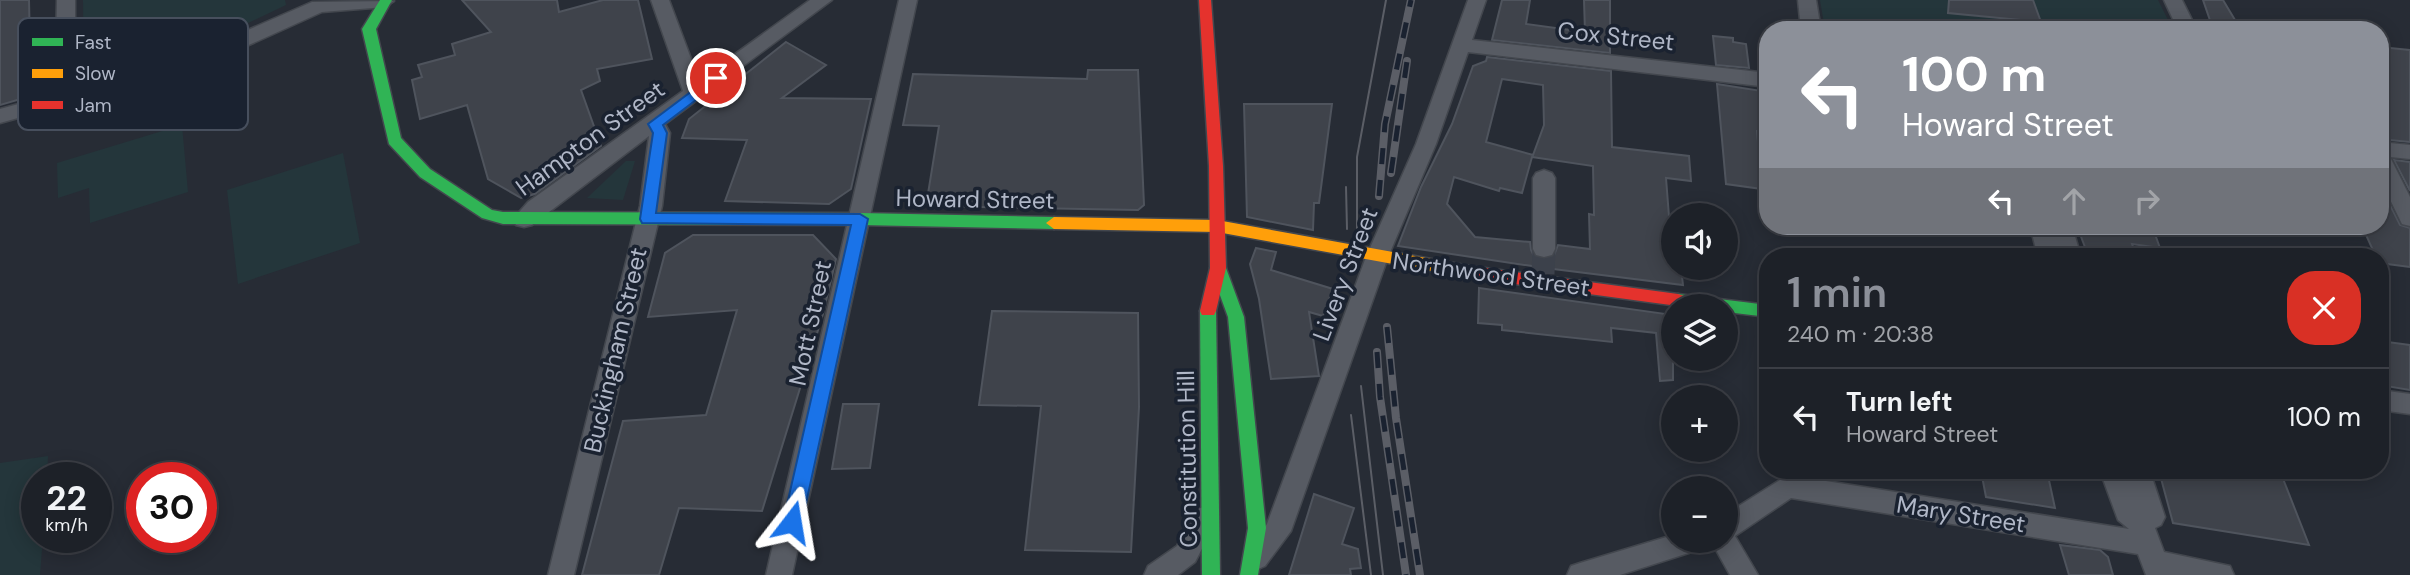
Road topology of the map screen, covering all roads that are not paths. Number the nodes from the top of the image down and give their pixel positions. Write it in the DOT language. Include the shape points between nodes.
graph roads {
  1 [pos="66,0"];
  2 [pos="386,0"];
  3 [pos="660,0"];
  4 [pos="823,0"];
  5 [pos="908,0"];
  6 [pos="1205,0"];
  7 [pos="1477,0"];
  8 [pos="1807,0"];
  9 [pos="2173,0"];
  10 [pos="66,18"];
  11 [pos="1810,21"];
  12 [pos="2184,21"];
  13 [pos="248,37"];
  14 [pos="1460,44"];
  15 [pos="1759,79"];
  16 [pos="694,94"];
  17 [pos="18,111"];
  18 [pos="0,116"];
  19 [pos="655,124"];
  20 [pos="2389,150"];
  21 [pos="2410,152"];
  22 [pos="2389,176"];
  23 [pos="1544,178"];
  24 [pos="2410,218"];
  25 [pos="524,219"];
  26 [pos="648,219"];
  27 [pos="860,219"];
  28 [pos="1217,226"];
  29 [pos="1544,249"];
  30 [pos="1377,257"];
  31 [pos="1218,268"];
  32 [pos="1759,310"];
  33 [pos="1241,383"];
  34 [pos="2389,401"];
  35 [pos="2410,404"];
  36 [pos="1787,479"];
  37 [pos="1793,479"];
  38 [pos="2116,479"];
  39 [pos="2140,479"];
  40 [pos="1237,494"];
  41 [pos="1210,506"];
  42 [pos="1738,518"];
  43 [pos="1661,550"];
  44 [pos="2151,551"];
  45 [pos="1731,553"];
  46 [pos="1251,568"];
  47 [pos="1215,570"];
  48 [pos="561,575"];
  49 [pos="779,575"];
  50 [pos="1157,575"];
  51 [pos="1580,575"];
  52 [pos="1745,575"];
  53 [pos="2221,575"];
  1 -- 10 [label="street"];
  2 -- 13 [label="street" via="318,6"];
  2 -- 25 [label="street, Howard Street" via="369,29 394,140 425,173 487,214"];
  3 -- 16 [label="street"];
  4 -- 16 [label="street, Hampton Street"];
  5 -- 27 [label="street, Mott Street"];
  6 -- 28 [label="street, Constitution Hill"];
  7 -- 14 [label="street, Livery Street"];
  8 -- 11 [label="street"];
  9 -- 12 [label="street"];
  14 -- 15 [label="street, Cox Street"];
  14 -- 30 [label="street, Livery Street" via="1426,144"];
  16 -- 19 [label="street, Hampton Street"];
  17 -- 18 [label="street"];
  19 -- 25 [label="street, Hampton Street"];
  19 -- 26 [label="street, Buckingham Street" via="660,133"];
  20 -- 21 [label="street"];
  22 -- 24 [label="street"];
  23 -- 29 [label="street"];
  25 -- 26 [label="street, Howard Street"];
  26 -- 27 [label="street, Howard Street"];
  26 -- 48 [label="street, Buckingham Street"];
  27 -- 28 [label="street, Howard Street"];
  27 -- 49 [label="street, Mott Street"];
  28 -- 30 [label="street, Northwood Street"];
  28 -- 31 [label="street, Constitution Hill"];
  30 -- 32 [label="street, Northwood Street"];
  30 -- 46 [label="street, Livery Street" via="1278,531"];
  31 -- 33 [label="street, Constitution Hill" via="1237,317"];
  31 -- 41 [label="street, Constitution Hill" via="1208,313"];
  33 -- 40 [label="street, Constitution Hill"];
  33 -- 46 [label="street, Constitution Hill" via="1257,528"];
  34 -- 35 [label="street"];
  36 -- 42 [label="street"];
  37 -- 44 [label="street, Mary Street"];
  38 -- 44 [label="street" via="2127,512"];
  39 -- 44 [label="street" via="2152,517"];
  41 -- 47 [label="street, Constitution Hill"];
  41 -- 50 [label="street" via="1186,554"];
  43 -- 51 [label="street"];
  44 -- 53 [label="street, Mary Street"];
  45 -- 52 [label="street"];
}
